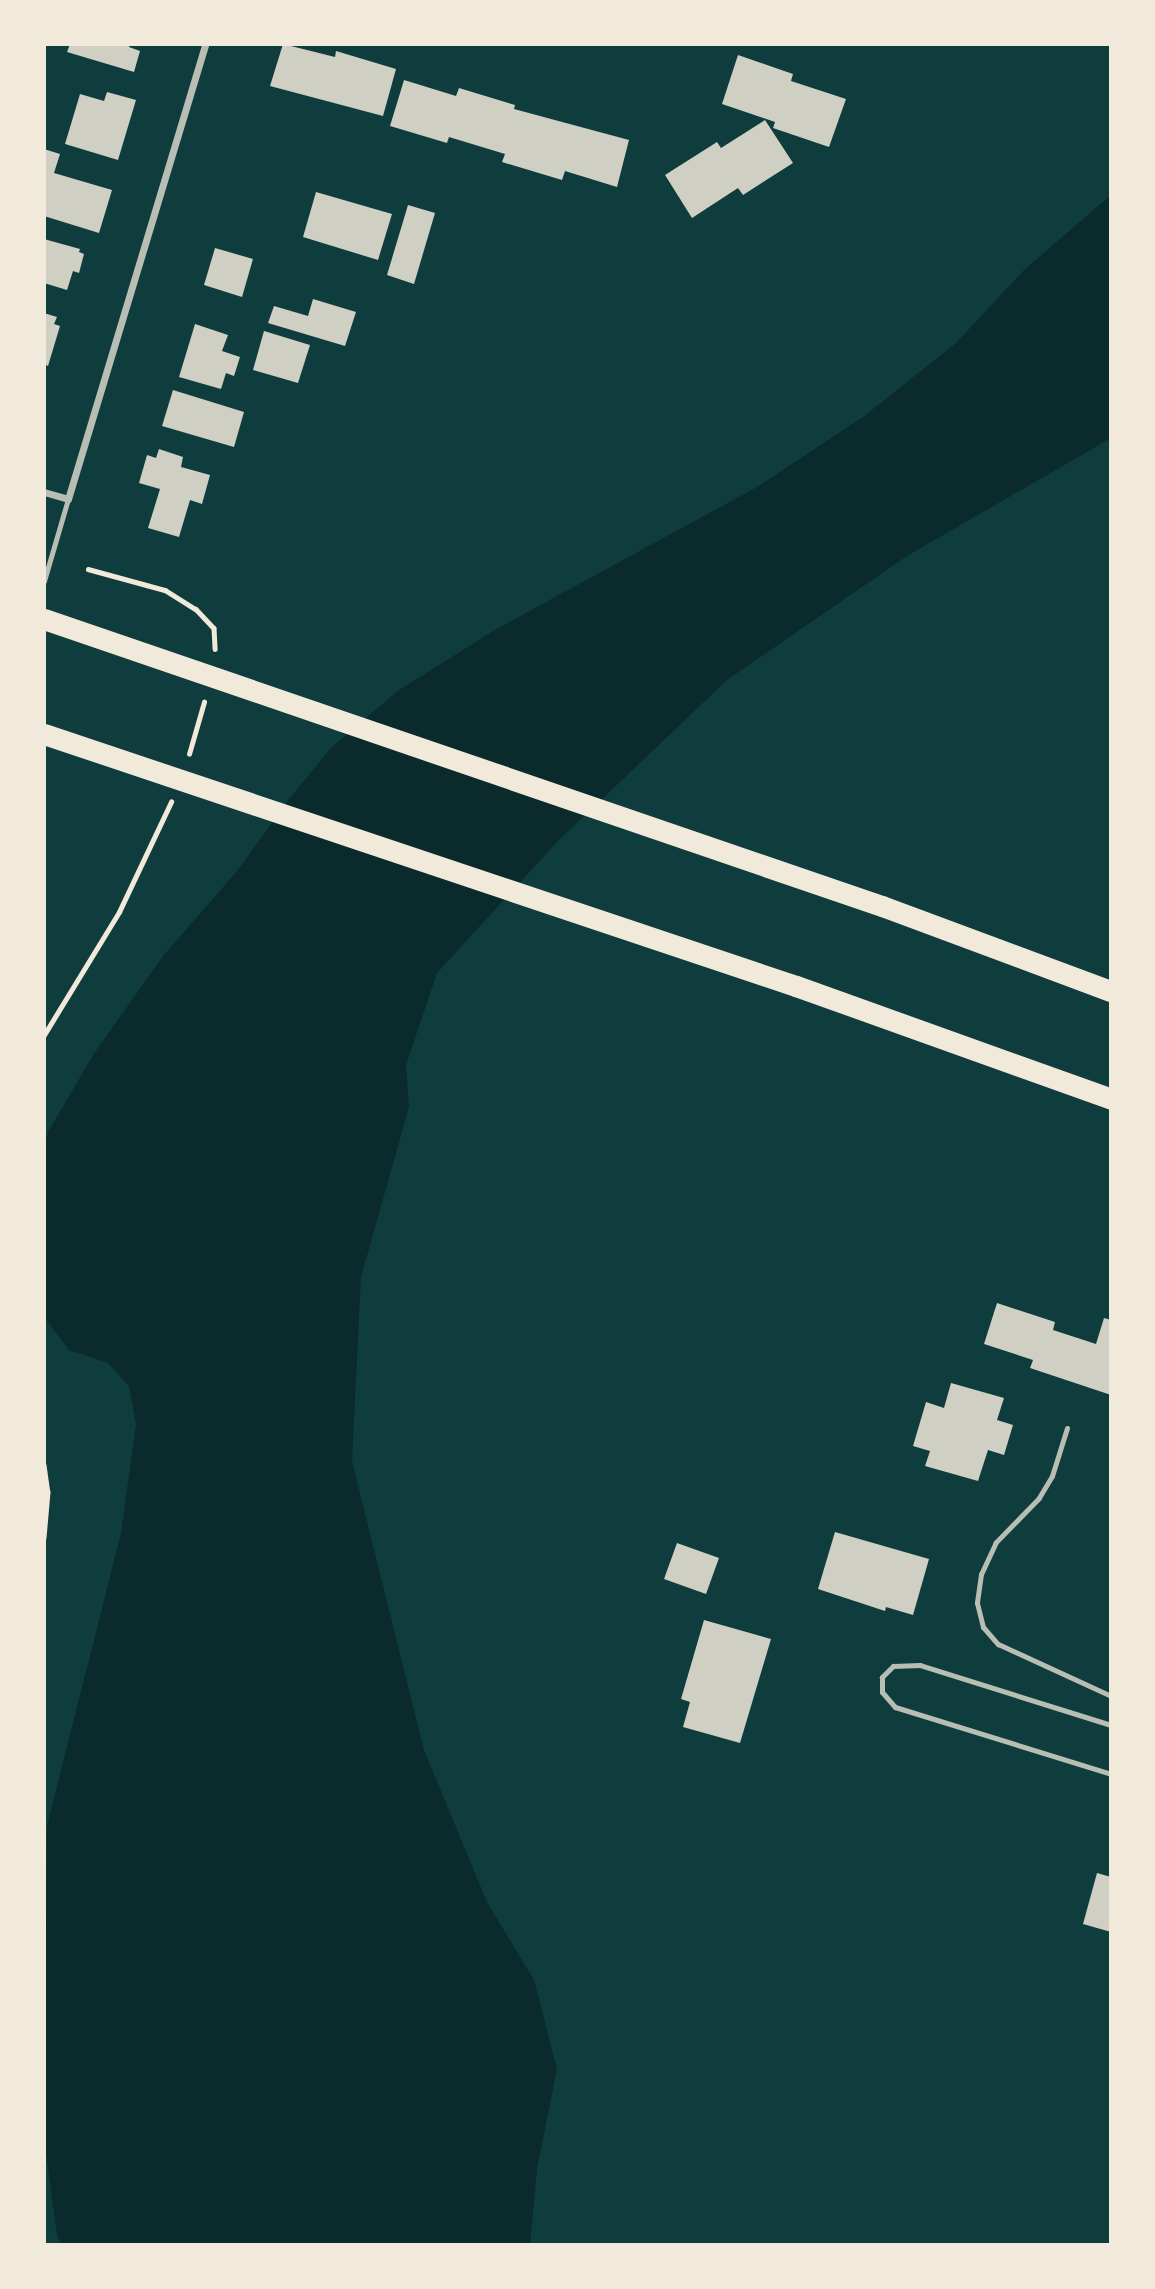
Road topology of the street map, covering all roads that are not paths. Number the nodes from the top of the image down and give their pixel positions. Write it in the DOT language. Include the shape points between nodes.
graph roads {
  1 [pos="205,44"];
  2 [pos="44,492"];
  3 [pos="68,499"];
  4 [pos="44,581"];
  5 [pos="44,619"];
  6 [pos="44,734"];
  7 [pos="1111,992"];
  8 [pos="1111,1099"];
  9 [pos="1067,1428"];
  10 [pos="1111,1696"];
  11 [pos="1111,1725"];
  12 [pos="1111,1774"];
  1 -- 3 [label="street"];
  2 -- 3 [label="street"];
  3 -- 4 [label="lane"];
  5 -- 7 [label="highway" via="882,906"];
  6 -- 8 [label="highway" via="796,986"];
  9 -- 10 [label="lane" via="1052,1476 1039,1498 996,1542 981,1574 977,1603 983,1627 998,1644"];
  11 -- 12 [label="lane" via="920,1664 893,1665 882,1677 882,1692 895,1707"];
}
